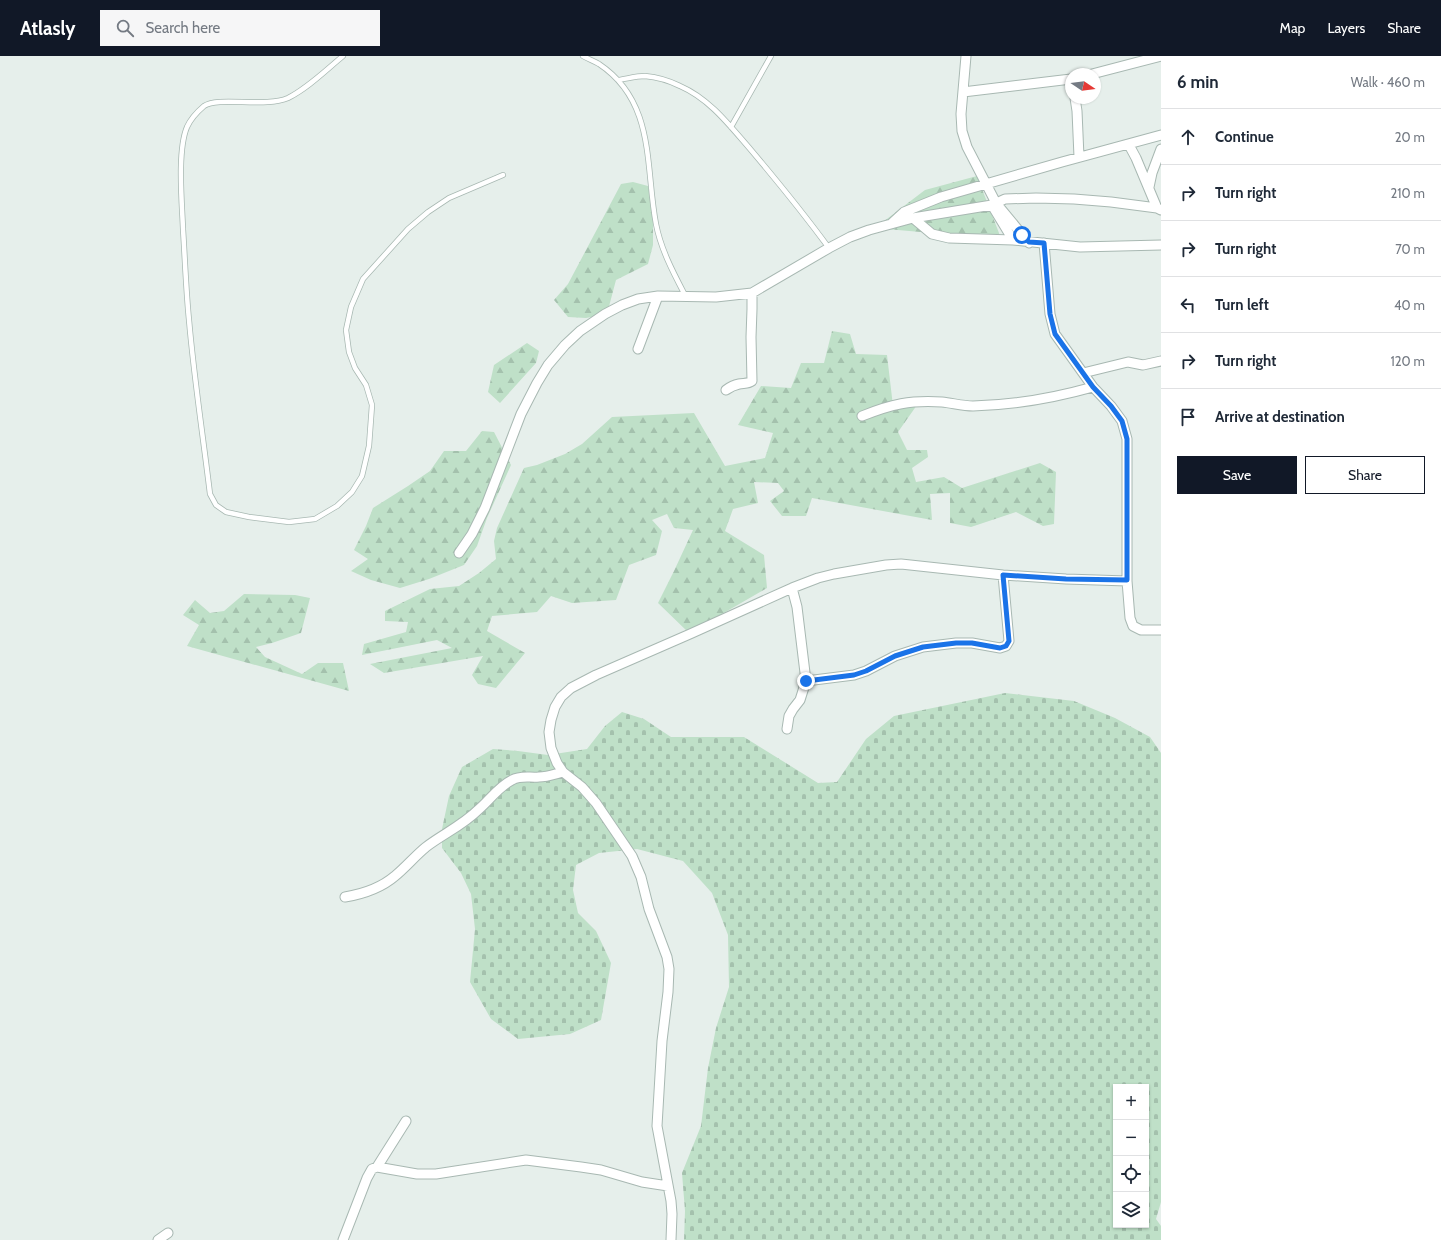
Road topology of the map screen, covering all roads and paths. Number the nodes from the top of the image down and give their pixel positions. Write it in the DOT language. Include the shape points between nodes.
graph roads {
  1 [pos="343,56"];
  2 [pos="583,56"];
  3 [pos="771,56"];
  4 [pos="966,56"];
  5 [pos="1161,56"];
  6 [pos="1101,72"];
  7 [pos="618,80"];
  8 [pos="1065,82"];
  9 [pos="963,92"];
  10 [pos="1076,104"];
  11 [pos="731,127"];
  12 [pos="1161,135"];
  13 [pos="1129,145"];
  14 [pos="1161,149"];
  15 [pos="1079,157"];
  16 [pos="503,175"];
  17 [pos="987,184"];
  18 [pos="1149,187"];
  19 [pos="994,204"];
  20 [pos="1159,209"];
  21 [pos="913,218"];
  22 [pos="891,224"];
  23 [pos="1013,240"];
  24 [pos="1029,242"];
  25 [pos="1044,243"];
  26 [pos="1161,245"];
  27 [pos="829,248"];
  28 [pos="752,293"];
  29 [pos="658,296"];
  30 [pos="686,297"];
  31 [pos="638,349"];
  32 [pos="1161,360"];
  33 [pos="1083,373"];
  34 [pos="1093,387"];
  35 [pos="726,390"];
  36 [pos="862,416"];
  37 [pos="459,553"];
  38 [pos="1003,575"];
  39 [pos="1127,580"];
  40 [pos="792,588"];
  41 [pos="1161,630"];
  42 [pos="806,681"];
  43 [pos="787,729"];
  44 [pos="563,772"];
  45 [pos="345,898"];
  46 [pos="406,1121"];
  47 [pos="377,1167"];
  48 [pos="668,1186"];
  49 [pos="168,1233"];
  50 [pos="158,1240"];
  51 [pos="343,1240"];
  52 [pos="671,1240"];
  1 -- 16 [label="lane" via="287,98 272,102 227,102 206,105 194,116 187,128 182,149 182,197 189,320 210,494 216,505 226,512 289,522 315,519 337,506 352,492 362,476 369,446 372,405 366,385 349,352 346,330 351,307 363,279 408,229 428,212 449,198"];
  2 -- 7 [label="lane" via="599,64"];
  3 -- 11 [label="lane"];
  4 -- 9 [label="street"];
  5 -- 6 [label="street"];
  7 -- 11 [label="lane" via="645,76 679,85 694,93"];
  7 -- 30 [label="lane" via="634,102 646,136 656,225 666,256"];
  8 -- 9 [label="street"];
  9 -- 17 [label="street" via="962,130 967,147"];
  10 -- 15 [label="street"];
  11 -- 27 [label="lane"];
  12 -- 13 [label="street"];
  13 -- 15 [label="street"];
  13 -- 18 [label="street"];
  14 -- 18 [label="street"];
  15 -- 17 [label="street"];
  17 -- 19 [label="street"];
  17 -- 22 [label="street" via="927,202 904,212"];
  18 -- 20 [label="street"];
  19 -- 20 [label="street" via="1013,198 1068,199"];
  19 -- 21 [label="street"];
  19 -- 23 [label="street"];
  19 -- 24 [label="street"];
  21 -- 22 [label="street"];
  21 -- 23 [label="street" via="927,231 939,237"];
  22 -- 27 [label="street" via="856,235"];
  23 -- 24 [label="street"];
  24 -- 25 [label="street"];
  25 -- 26 [label="street" via="1080,247"];
  25 -- 33 [label="street" via="1052,324 1055,334"];
  27 -- 28 [label="street"];
  28 -- 30 [label="street"];
  28 -- 35 [label="street" via="752,381"];
  29 -- 30 [label="street"];
  29 -- 31 [label="street"];
  29 -- 37 [label="street" via="638,299 605,314 580,331 548,365 521,414 472,534"];
  32 -- 33 [label="street" via="1143,365 1128,362"];
  33 -- 34 [label="street"];
  34 -- 36 [label="street" via="1058,396 1008,403 971,406 922,401 901,403"];
  34 -- 39 [label="street" via="1122,421 1127,439"];
  38 -- 39 [label="street"];
  38 -- 40 [label="street" via="914,565 886,565 818,578"];
  38 -- 42 [label="street" via="1009,641 1006,646 1000,648 956,643 923,647 895,656 854,675"];
  39 -- 41 [label="street" via="1133,626 1141,630"];
  40 -- 42 [label="street" via="797,607"];
  40 -- 44 [label="street" via="596,674 571,688 555,707 549,732 552,748"];
  42 -- 43 [label="street" via="800,700 789,716"];
  44 -- 45 [label="street" via="514,779 494,793 478,811 427,846 382,886"];
  44 -- 48 [label="street" via="582,787 596,803 632,856 667,957 668,992 657,1126"];
  46 -- 47 [label="street"];
  47 -- 48 [label="street" via="417,1174 436,1174 526,1160 601,1170 642,1182"];
  47 -- 51 [label="street" via="372,1169 367,1178"];
  48 -- 52 [label="street" via="672,1214"];
  49 -- 50 [label="street"];
}
